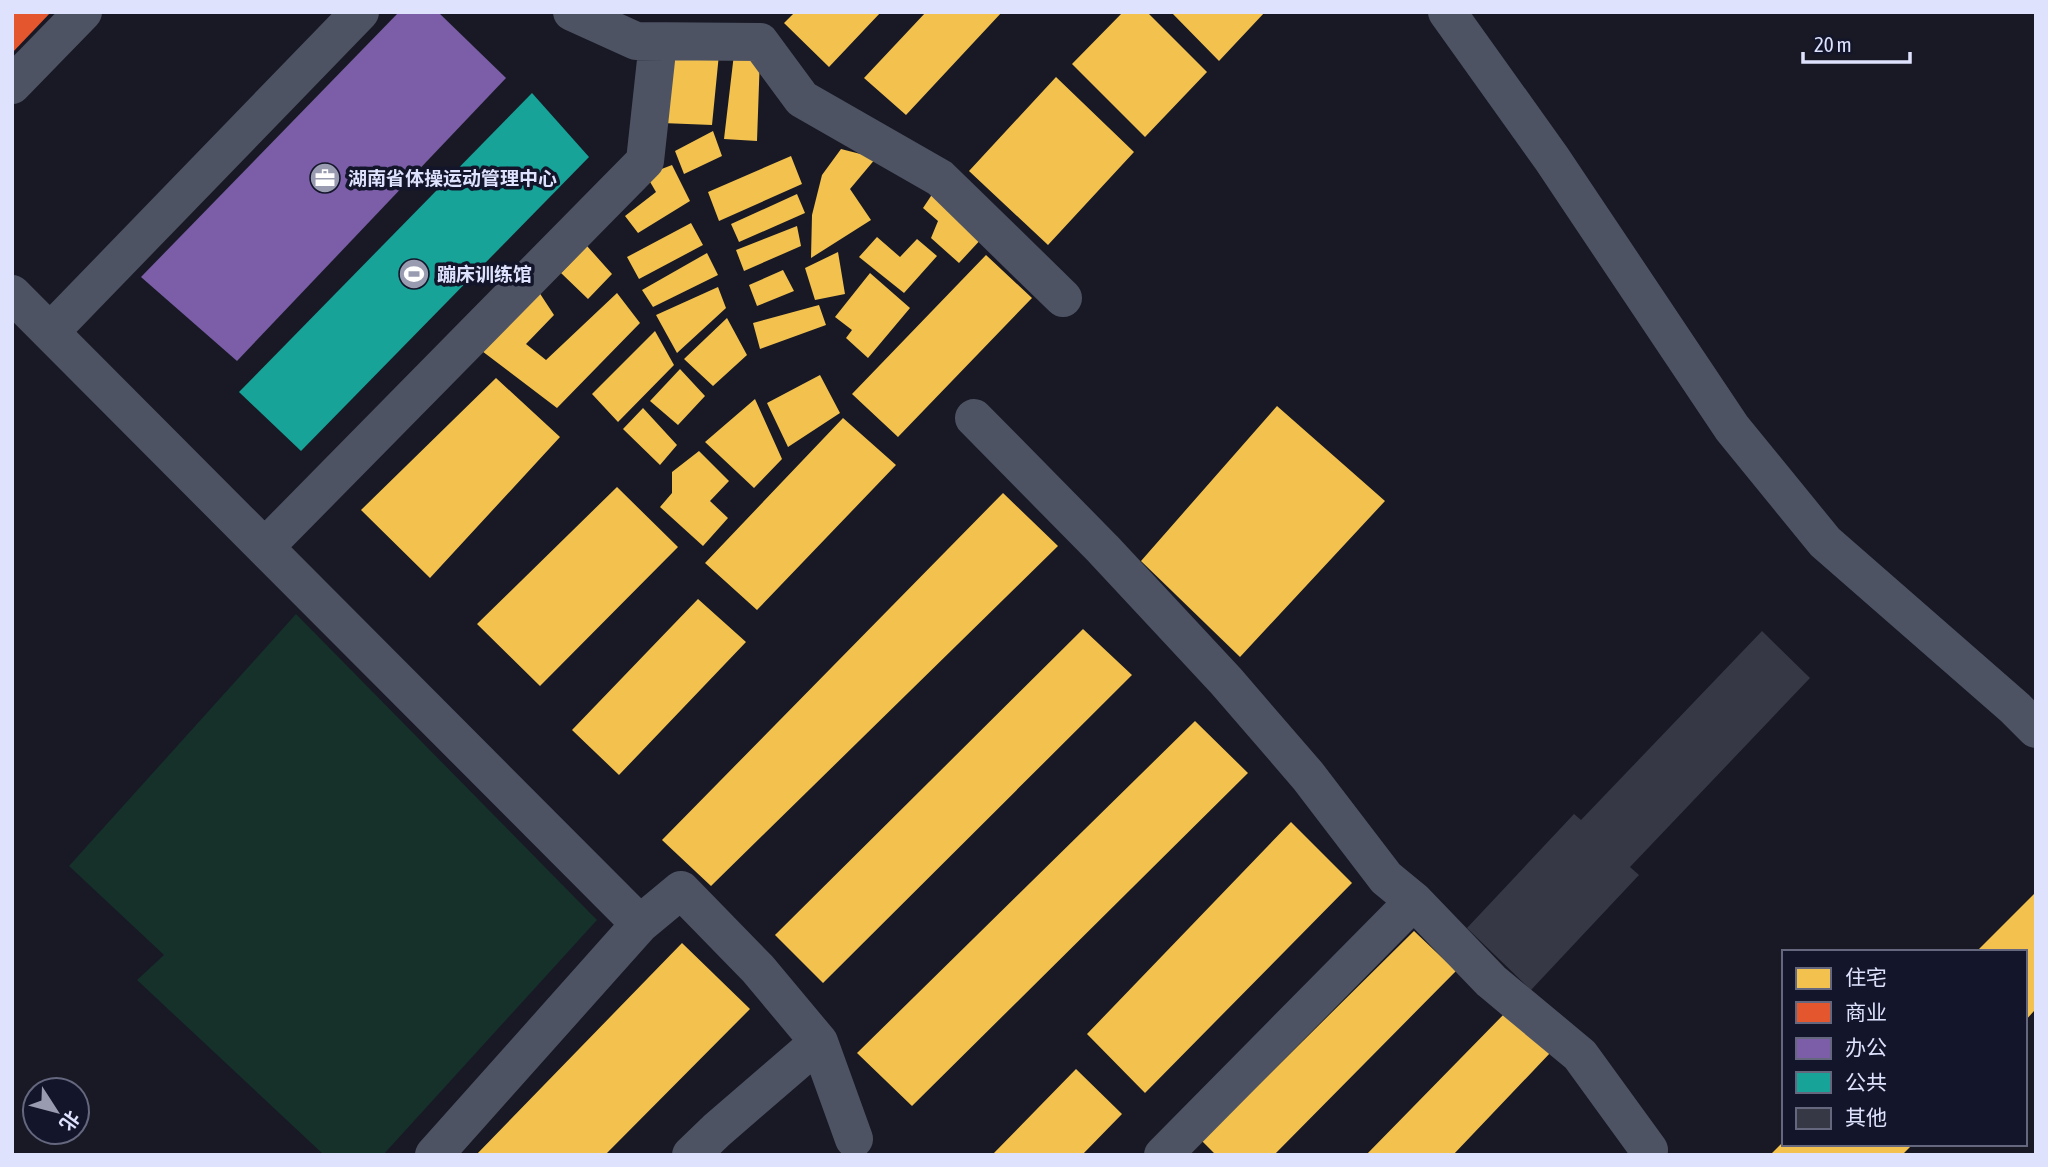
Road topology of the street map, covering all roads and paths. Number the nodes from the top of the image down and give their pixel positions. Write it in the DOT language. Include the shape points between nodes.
graph roads {
  1 [pos="83,12"];
  2 [pos="360,12"];
  3 [pos="572,12"];
  4 [pos="1447,12"];
  5 [pos="658,42"];
  6 [pos="12,85"];
  7 [pos="12,294"];
  8 [pos="1063,298"];
  9 [pos="50,332"];
  10 [pos="974,418"];
  11 [pos="265,547"];
  12 [pos="2029,708"];
  13 [pos="1414,901"];
  14 [pos="640,924"];
  15 [pos="819,1042"];
  16 [pos="854,1150"];
  17 [pos="1650,1150"];
  18 [pos="434,1155"];
  19 [pos="691,1155"];
  20 [pos="1163,1155"];
  1 -- 6 [label="street"];
  2 -- 9 [label="street"];
  3 -- 5 [label="street" via="636,41"];
  4 -- 12 [label="street" via="1552,159 1732,428 1825,542"];
  5 -- 8 [label="street" via="760,42 802,99 940,178"];
  5 -- 11 [label="street" via="645,161"];
  7 -- 9 [label="street"];
  9 -- 11 [label="street"];
  10 -- 13 [label="street" via="1226,681 1308,776 1386,878"];
  11 -- 14 [label="street"];
  13 -- 17 [label="street" via="1491,981 1580,1055"];
  13 -- 20 [label="street"];
  14 -- 15 [label="street" via="681,890 758,969"];
  14 -- 18 [label="street"];
  15 -- 16 [label="street"];
  15 -- 19 [label="street"];
}
